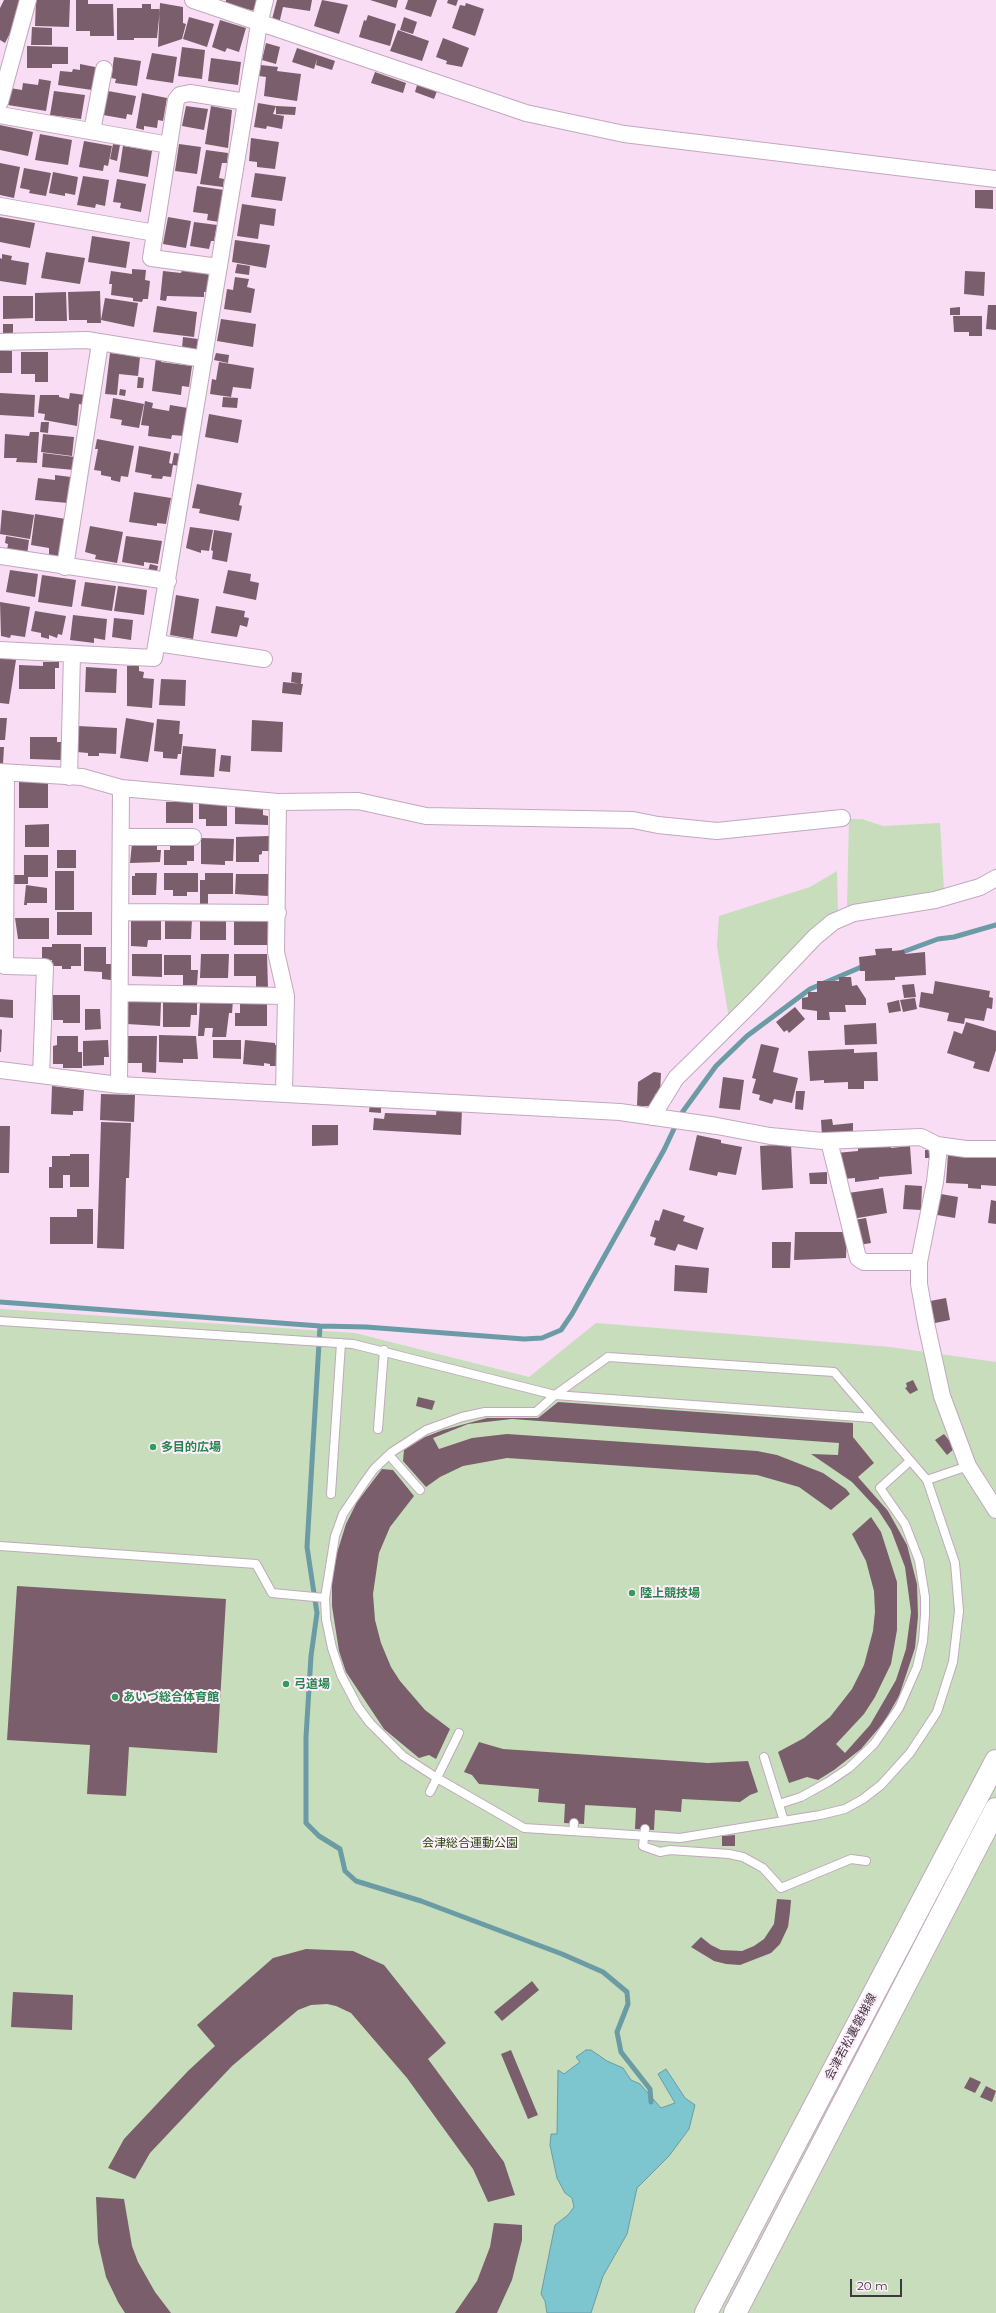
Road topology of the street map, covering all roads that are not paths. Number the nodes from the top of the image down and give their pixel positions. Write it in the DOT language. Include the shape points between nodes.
graph roads {
  1 [pos="28,0"];
  2 [pos="193,0"];
  3 [pos="265,0"];
  4 [pos="259,24"];
  5 [pos="104,69"];
  6 [pos="0,102"];
  7 [pos="246,102"];
  8 [pos="0,115"];
  9 [pos="92,132"];
  10 [pos="169,145"];
  11 [pos="996,179"];
  12 [pos="0,206"];
  13 [pos="155,233"];
  14 [pos="219,267"];
  15 [pos="0,342"];
  16 [pos="100,343"];
  17 [pos="204,360"];
  18 [pos="0,556"];
  19 [pos="65,567"];
  20 [pos="168,581"];
  21 [pos="157,643"];
  22 [pos="0,650"];
  23 [pos="72,654"];
  24 [pos="264,659"];
  25 [pos="3,773"];
  26 [pos="69,776"];
  27 [pos="121,788"];
  28 [pos="278,802"];
  29 [pos="842,818"];
  30 [pos="121,837"];
  31 [pos="193,837"];
  32 [pos="996,878"];
  33 [pos="121,912"];
  34 [pos="278,913"];
  35 [pos="120,993"];
  36 [pos="286,996"];
  37 [pos="0,1070"];
  38 [pos="41,1075"];
  39 [pos="119,1085"];
  40 [pos="284,1093"];
  41 [pos="652,1117"];
  42 [pos="829,1141"];
  43 [pos="937,1145"];
  44 [pos="996,1149"];
  45 [pos="919,1262"];
  46 [pos="0,1322"];
  47 [pos="341,1343"];
  48 [pos="384,1350"];
  49 [pos="555,1395"];
  50 [pos="872,1418"];
  51 [pos="378,1429"];
  52 [pos="389,1455"];
  53 [pos="910,1461"];
  54 [pos="968,1466"];
  55 [pos="927,1480"];
  56 [pos="420,1490"];
  57 [pos="330,1494"];
  58 [pos="996,1510"];
  59 [pos="0,1546"];
  60 [pos="325,1598"];
  61 [pos="459,1733"];
  62 [pos="764,1757"];
  63 [pos="996,1761"];
  64 [pos="437,1778"];
  65 [pos="430,1792"];
  66 [pos="779,1804"];
  67 [pos="996,1809"];
  68 [pos="784,1820"];
  69 [pos="644,1833"];
  70 [pos="866,1861"];
  71 [pos="706,2313"];
  72 [pos="736,2313"];
  1 -- 6 [label="street"];
  2 -- 4 [label="street"];
  3 -- 4 [label="street"];
  4 -- 7 [label="street"];
  4 -- 11 [label="street" via="526,113 624,134"];
  5 -- 9 [label="street"];
  7 -- 10 [label="street" via="190,93 180,95 176,100"];
  7 -- 14 [label="street"];
  8 -- 9 [label="street"];
  9 -- 10 [label="street"];
  10 -- 13 [label="street"];
  12 -- 13 [label="street"];
  13 -- 14 [label="street" via="151,258"];
  14 -- 17 [label="street"];
  15 -- 16 [label="street" via="87,340"];
  16 -- 17 [label="street"];
  16 -- 19 [label="street"];
  17 -- 20 [label="street"];
  18 -- 19 [label="street"];
  19 -- 20 [label="street"];
  20 -- 21 [label="street"];
  21 -- 23 [label="street" via="154,658"];
  21 -- 24 [label="street"];
  22 -- 23 [label="street"];
  23 -- 26 [label="street"];
  25 -- 26 [label="street"];
  25 -- 38 [label="street" via="5,966 45,967"];
  26 -- 27 [label="street"];
  27 -- 28 [label="street"];
  27 -- 30 [label="street"];
  28 -- 29 [label="street" via="358,801 426,816 633,820 717,831"];
  28 -- 34 [label="street"];
  30 -- 31 [label="street"];
  30 -- 33 [label="street"];
  32 -- 41 [label="street" via="980,887 935,900 854,913 833,922 815,937 676,1078"];
  33 -- 34 [label="street"];
  33 -- 35 [label="street"];
  34 -- 36 [label="street" via="276,952"];
  35 -- 36 [label="street"];
  35 -- 39 [label="street"];
  36 -- 40 [label="street"];
  37 -- 38 [label="street"];
  38 -- 39 [label="street"];
  39 -- 40 [label="street"];
  40 -- 41 [label="street" via="620,1112"];
  41 -- 42 [label="street" via="770,1136"];
  42 -- 43 [label="street" via="921,1137"];
  42 -- 45 [label="street" via="858,1258 864,1262"];
  43 -- 44 [label="street" via="966,1149"];
  43 -- 45 [label="street" via="935,1182"];
  45 -- 54 [label="street" via="919,1284 942,1396"];
  46 -- 47 [label="lane"];
  47 -- 48 [label="lane"];
  47 -- 57 [label="lane"];
  48 -- 49 [label="lane"];
  48 -- 51 [label="lane"];
  49 -- 50 [label="lane"];
  49 -- 50 [label="lane" via="608,1356 834,1372"];
  49 -- 52 [label="lane" via="536,1412 485,1412 444,1423 410,1439"];
  50 -- 53 [label="lane"];
  52 -- 56 [label="lane"];
  52 -- 60 [label="lane" via="374,1469 343,1514 330,1554"];
  53 -- 55 [label="lane"];
  53 -- 66 [label="lane" via="880,1488 905,1524 919,1560 925,1615 923,1641 917,1666 899,1708 874,1744 849,1768 828,1782 801,1797"];
  54 -- 55 [label="lane"];
  54 -- 58 [label="street"];
  55 -- 68 [label="lane" via="955,1564 959,1611 953,1662 937,1712 910,1753 881,1785 863,1799 845,1809"];
  59 -- 60 [label="lane" via="256,1564 272,1593"];
  60 -- 64 [label="lane" via="332,1648 341,1675 358,1706 393,1747"];
  61 -- 64 [label="lane"];
  62 -- 66 [label="lane"];
  63 -- 71 [label="main road, 会津若松裏磐梯線"];
  64 -- 65 [label="lane"];
  64 -- 69 [label="lane" via="524,1828 574,1827"];
  66 -- 68 [label="lane"];
  67 -- 72 [label="main road, 会津若松裏磐梯線"];
  68 -- 69 [label="lane" via="680,1838"];
  69 -- 70 [label="lane" via="644,1846 660,1852 670,1850 743,1857 763,1868 781,1888 851,1859"];
}
